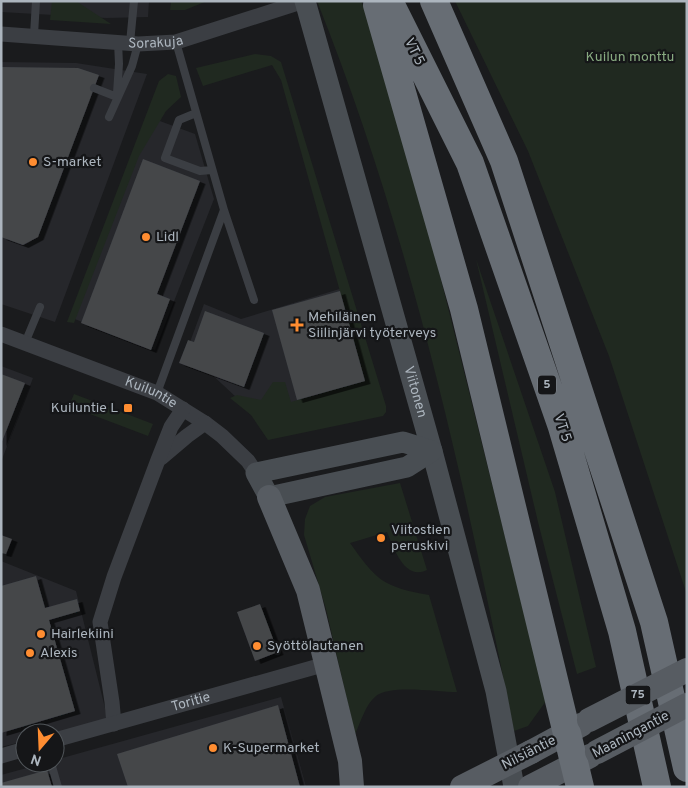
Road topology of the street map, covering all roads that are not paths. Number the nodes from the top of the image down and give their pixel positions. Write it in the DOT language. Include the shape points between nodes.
graph roads {
  1 [pos="36,1"];
  2 [pos="134,1"];
  3 [pos="305,1"];
  4 [pos="376,1"];
  5 [pos="389,1"];
  6 [pos="434,1"];
  7 [pos="1,34"];
  8 [pos="34,35"];
  9 [pos="176,42"];
  10 [pos="129,43"];
  11 [pos="94,88"];
  12 [pos="117,97"];
  13 [pos="196,113"];
  14 [pos="109,116"];
  15 [pos="212,170"];
  16 [pos="224,210"];
  17 [pos="254,300"];
  18 [pos="40,307"];
  19 [pos="1,334"];
  20 [pos="25,343"];
  21 [pos="157,393"];
  22 [pos="183,409"];
  23 [pos="205,423"];
  24 [pos="432,451"];
  25 [pos="158,460"];
  26 [pos="256,473"];
  27 [pos="270,497"];
  28 [pos="654,622"];
  29 [pos="326,664"];
  30 [pos="687,670"];
  31 [pos="687,690"];
  32 [pos="687,705"];
  33 [pos="114,724"];
  34 [pos="579,727"];
  35 [pos="65,737"];
  36 [pos="15,752"];
  37 [pos="1,756"];
  38 [pos="350,761"];
  39 [pos="584,768"];
  40 [pos="687,768"];
  41 [pos="54,773"];
  42 [pos="527,786"];
  43 [pos="58,787"];
  44 [pos="352,787"];
  45 [pos="365,787"];
  46 [pos="462,787"];
  47 [pos="657,787"];
  1 -- 8 [label="lane"];
  2 -- 10 [label="lane"];
  3 -- 9 [label="street, Sorakuja"];
  3 -- 24 [label="main road, Viitonen"];
  4 -- 34 [label="highway"];
  5 -- 47 [label="highway, VT 5 / 5" via="470,163 562,427 622,632"];
  6 -- 28 [label="highway, VT 5 / 5" via="504,161"];
  7 -- 8 [label="street, Sorakuja"];
  8 -- 10 [label="street, Sorakuja"];
  9 -- 10 [label="street, Sorakuja"];
  9 -- 13 [label="lane"];
  10 -- 12 [label="lane" via="119,64"];
  10 -- 12 [label="lane" via="132,66"];
  11 -- 12 [label="lane"];
  12 -- 14 [label="lane"];
  13 -- 15 [label="lane"];
  13 -- 15 [label="lane" via="179,120 165,158 200,171"];
  15 -- 16 [label="lane"];
  16 -- 17 [label="lane"];
  16 -- 21 [label="lane"];
  18 -- 20 [label="lane"];
  19 -- 20 [label="street, Kuiluntie"];
  20 -- 21 [label="street, Kuiluntie"];
  21 -- 22 [label="street, Kuiluntie"];
  22 -- 23 [label="street, Kuiluntie"];
  22 -- 25 [label="street" via="171,427"];
  23 -- 25 [label="street"];
  23 -- 26 [label="street, Kuiluntie" via="248,461"];
  24 -- 26 [label="main road" via="403,442"];
  24 -- 27 [label="main road" via="406,467"];
  24 -- 42 [label="main road, Viitonen" via="496,691"];
  25 -- 33 [label="street" via="100,622"];
  26 -- 27 [label="main road, Kuiluntie"];
  27 -- 29 [label="main road" via="308,590"];
  28 -- 31 [label="highway"];
  28 -- 40 [label="highway, VT 5 / 5"];
  29 -- 33 [label="street, Toritie"];
  29 -- 38 [label="main road"];
  30 -- 34 [label="main road, 75, bridge"];
  32 -- 39 [label="main road, Maaningantie / 75, bridge"];
  33 -- 35 [label="street, Toritie"];
  34 -- 39 [label="highway"];
  34 -- 46 [label="main road, Nilsiäntie / 75, bridge"];
  36 -- 37 [label="street"];
  38 -- 44 [label="main road"];
  38 -- 45 [label="main road"];
  39 -- 42 [label="main road, 75"];
  41 -- 43 [label="lane"];
}
